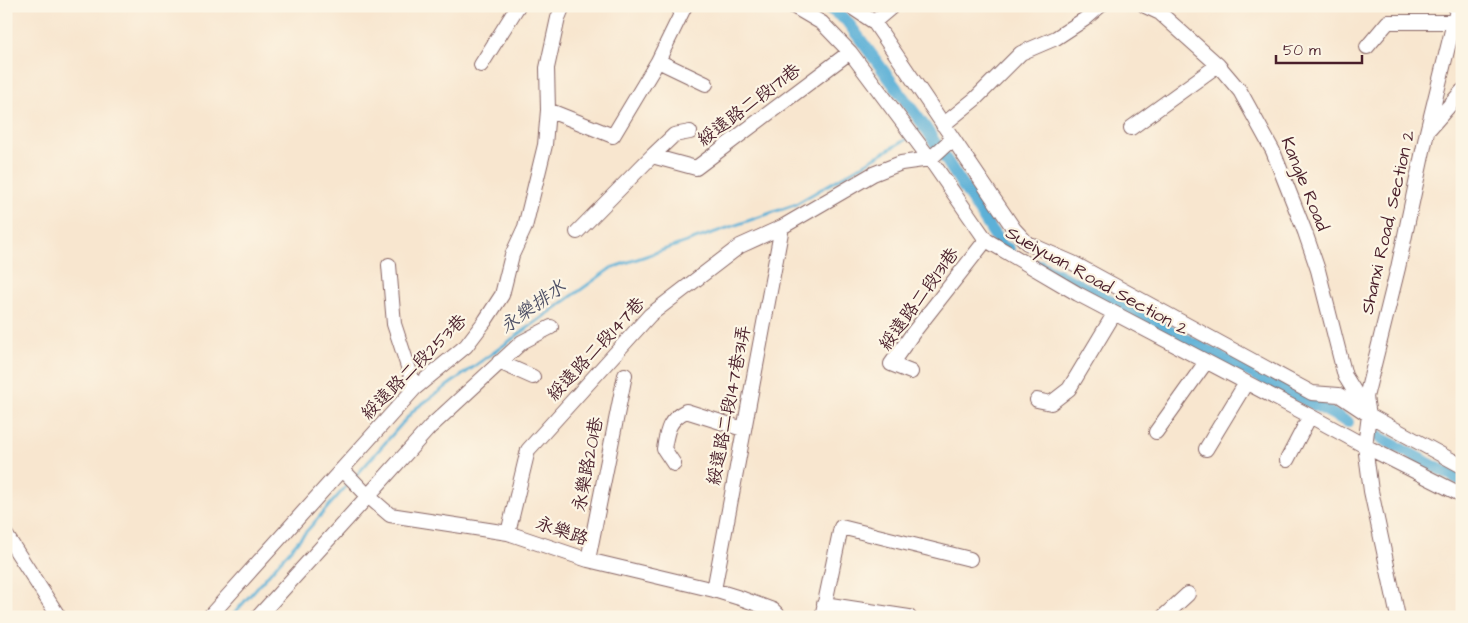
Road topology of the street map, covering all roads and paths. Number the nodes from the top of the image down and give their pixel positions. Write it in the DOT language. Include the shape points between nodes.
graph roads {
  1 [pos="518,6"];
  2 [pos="563,6"];
  3 [pos="685,6"];
  4 [pos="793,6"];
  5 [pos="850,6"];
  6 [pos="893,6"];
  7 [pos="1100,6"];
  8 [pos="1145,6"];
  9 [pos="1458,6"];
  10 [pos="1163,10"];
  11 [pos="874,22"];
  12 [pos="1454,22"];
  13 [pos="1367,47"];
  14 [pos="850,52"];
  15 [pos="658,61"];
  16 [pos="481,65"];
  17 [pos="1218,65"];
  18 [pos="706,84"];
  19 [pos="1462,91"];
  20 [pos="548,110"];
  21 [pos="943,125"];
  22 [pos="1131,128"];
  23 [pos="690,132"];
  24 [pos="1427,132"];
  25 [pos="952,139"];
  26 [pos="927,155"];
  27 [pos="652,156"];
  28 [pos="782,228"];
  29 [pos="577,232"];
  30 [pos="986,240"];
  31 [pos="389,265"];
  32 [pos="1114,314"];
  33 [pos="551,328"];
  34 [pos="499,362"];
  35 [pos="1206,362"];
  36 [pos="911,372"];
  37 [pos="625,376"];
  38 [pos="533,378"];
  39 [pos="1246,383"];
  40 [pos="414,388"];
  41 [pos="1037,400"];
  42 [pos="1369,415"];
  43 [pos="1310,416"];
  44 [pos="743,429"];
  45 [pos="1156,432"];
  46 [pos="1365,446"];
  47 [pos="1206,449"];
  48 [pos="1286,460"];
  49 [pos="674,464"];
  50 [pos="1462,466"];
  51 [pos="355,482"];
  52 [pos="1462,495"];
  53 [pos="508,533"];
  54 [pos="6,535"];
  55 [pos="970,559"];
  56 [pos="588,560"];
  57 [pos="714,590"];
  58 [pos="1188,594"];
  59 [pos="823,610"];
  60 [pos="59,617"];
  61 [pos="209,617"];
  62 [pos="258,617"];
  63 [pos="780,617"];
  64 [pos="909,617"];
  65 [pos="1163,617"];
  66 [pos="1398,617"];
  1 -- 16 [label="street"];
  2 -- 20 [label="street, 綏遠路二段253巷" via="547,68"];
  3 -- 15 [label="street"];
  4 -- 14 [label="street, Sueiyuan Road Section 2" via="822,23"];
  5 -- 11 [label="street, Sueiyuan Road Section 2"];
  6 -- 11 [label="street"];
  7 -- 21 [label="street" via="1056,38 1021,53"];
  8 -- 10 [label="street, Kangle Road"];
  9 -- 12 [label="street, Shanxi Road, Section 2"];
  10 -- 17 [label="street, Kangle Road"];
  11 -- 21 [label="street, Sueiyuan Road Section 2"];
  12 -- 13 [label="street" via="1388,22"];
  12 -- 24 [label="street, Shanxi Road, Section 2"];
  14 -- 26 [label="street, Sueiyuan Road Section 2"];
  14 -- 27 [label="street, 綏遠路二段171巷" via="696,168"];
  15 -- 18 [label="street"];
  15 -- 20 [label="street" via="612,136"];
  17 -- 22 [label="street"];
  17 -- 42 [label="street, Kangle Road" via="1240,90 1273,151 1318,270 1345,376"];
  19 -- 24 [label="street"];
  20 -- 40 [label="street, 綏遠路二段253巷" via="544,145 525,227 512,255 502,295 466,346"];
  21 -- 25 [label="street, Sueiyuan Road Section 2"];
  23 -- 27 [label="street" via="674,135"];
  24 -- 42 [label="street, Shanxi Road, Section 2" via="1366,397"];
  25 -- 26 [label="street"];
  25 -- 42 [label="street, Sueiyuan Road Section 2" via="1027,243 1072,263 1312,393 1340,395"];
  26 -- 28 [label="street, 綏遠路二段147巷" via="873,174"];
  26 -- 30 [label="street, Sueiyuan Road Section 2"];
  27 -- 29 [label="street"];
  28 -- 44 [label="street, 綏遠路二段147巷31弄"];
  28 -- 53 [label="street, 綏遠路二段147巷" via="740,246 650,315 528,450"];
  30 -- 32 [label="street, Sueiyuan Road Section 2"];
  30 -- 36 [label="street, 綏遠路二段131巷" via="892,364"];
  31 -- 40 [label="street" via="394,324"];
  32 -- 35 [label="street, Sueiyuan Road Section 2"];
  32 -- 41 [label="street" via="1069,389 1051,403"];
  33 -- 34 [label="street" via="522,342"];
  34 -- 38 [label="street"];
  34 -- 51 [label="street" via="430,427"];
  35 -- 39 [label="street, Sueiyuan Road Section 2"];
  35 -- 45 [label="street"];
  37 -- 56 [label="street, 永樂路201巷"];
  39 -- 43 [label="street, Sueiyuan Road Section 2"];
  39 -- 47 [label="street"];
  40 -- 51 [label="street, 綏遠路二段253巷"];
  42 -- 46 [label="street, Shanxi Road, Section 2"];
  42 -- 50 [label="street, Sueiyuan Road Section 2"];
  43 -- 46 [label="street, Sueiyuan Road Section 2"];
  43 -- 48 [label="street"];
  44 -- 49 [label="street" via="686,411 676,416 668,428 664,449"];
  44 -- 57 [label="street, 綏遠路二段147巷31弄"];
  46 -- 52 [label="street, Sueiyuan Road Section 2"];
  46 -- 66 [label="street, Shanxi Road, Section 2" via="1371,491"];
  51 -- 53 [label="street, 永樂路" via="390,515"];
  51 -- 61 [label="street, 綏遠路二段253巷"];
  51 -- 62 [label="street"];
  53 -- 56 [label="street, 永樂路"];
  54 -- 60 [label="street"];
  55 -- 59 [label="street" via="841,527"];
  56 -- 57 [label="street, 永樂路"];
  57 -- 63 [label="street, 永樂路" via="773,610"];
  58 -- 65 [label="street"];
  59 -- 64 [label="street"];
}
